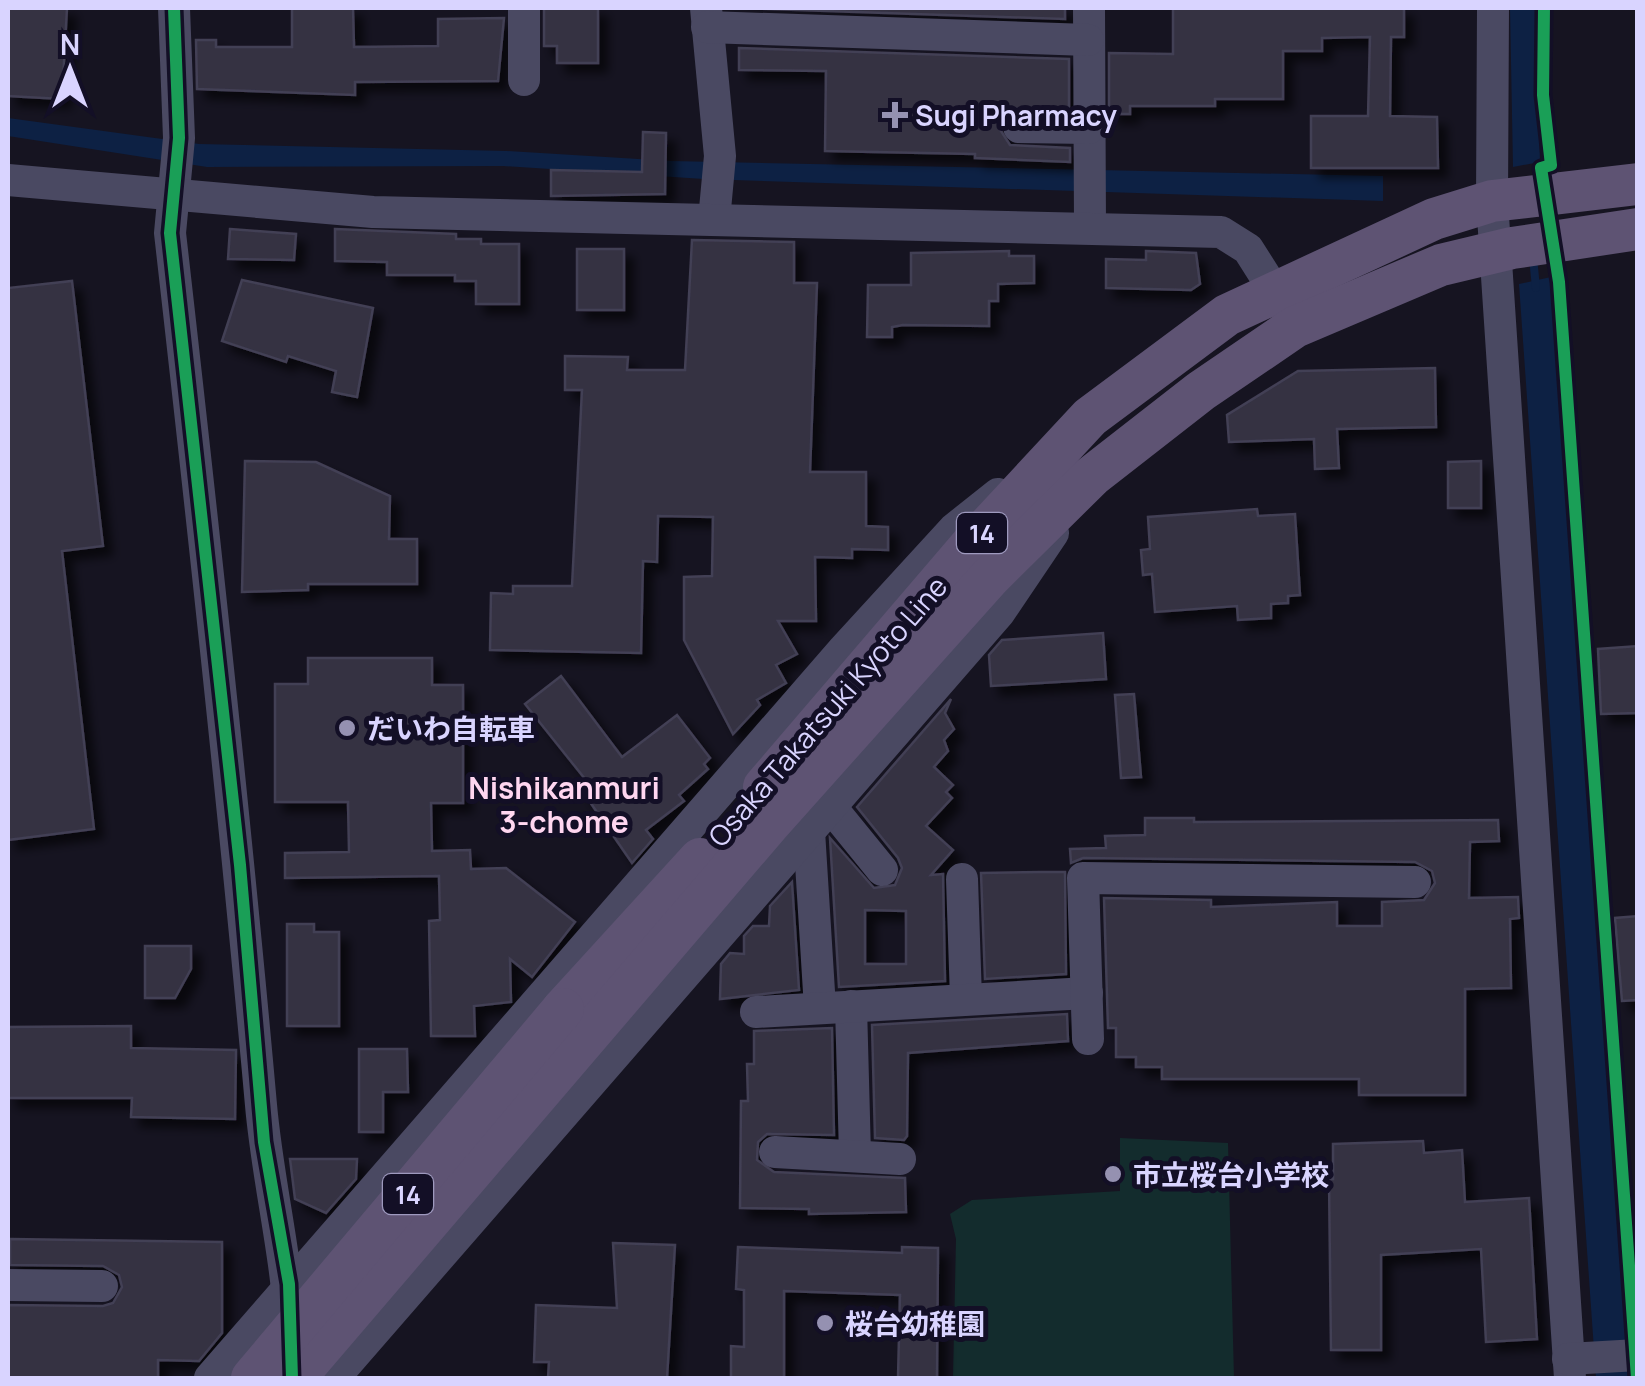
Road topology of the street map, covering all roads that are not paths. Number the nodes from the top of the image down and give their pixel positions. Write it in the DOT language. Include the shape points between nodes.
graph roads {
  1 [pos="174,8"];
  2 [pos="524,8"];
  3 [pos="1493,8"];
  4 [pos="707,17"];
  5 [pos="1088,24"];
  6 [pos="524,80"];
  7 [pos="1019,127"];
  8 [pos="1090,128"];
  9 [pos="8,180"];
  10 [pos="177,184"];
  11 [pos="1638,184"];
  12 [pos="1090,196"];
  13 [pos="1500,199"];
  14 [pos="714,220"];
  15 [pos="1638,230"];
  16 [pos="1504,250"];
  17 [pos="1286,309"];
  18 [pos="1090,418"];
  19 [pos="1092,476"];
  20 [pos="820,819"];
  21 [pos="882,870"];
  22 [pos="962,879"];
  23 [pos="1415,882"];
  24 [pos="1086,993"];
  25 [pos="966,1000"];
  26 [pos="836,1007"];
  27 [pos="756,1012"];
  28 [pos="576,1020"];
  29 [pos="1088,1039"];
  30 [pos="775,1152"];
  31 [pos="855,1155"];
  32 [pos="900,1159"];
  33 [pos="290,1284"];
  34 [pos="8,1285"];
  35 [pos="102,1286"];
  36 [pos="1633,1355"];
  37 [pos="1576,1365"];
  38 [pos="210,1378"];
  39 [pos="252,1378"];
  40 [pos="293,1378"];
  41 [pos="334,1378"];
  1 -- 10 [label="street"];
  2 -- 6 [label="street"];
  3 -- 13 [label="street"];
  4 -- 5 [label="street"];
  4 -- 14 [label="street" via="720,170"];
  5 -- 8 [label="street"];
  7 -- 8 [label="street"];
  8 -- 12 [label="street"];
  9 -- 10 [label="street"];
  10 -- 14 [label="street" via="373,212"];
  10 -- 33 [label="street" via="170,233 264,1142"];
  11 -- 13 [label="main road, Osaka Takatsuki Kyoto Line / 14"];
  12 -- 14 [label="street"];
  12 -- 17 [label="street" via="1221,232 1248,249"];
  13 -- 16 [label="street"];
  13 -- 17 [label="main road, Osaka Takatsuki Kyoto Line / 14" via="1434,220"];
  15 -- 16 [label="main road, Osaka Takatsuki Kyoto Line / 14"];
  16 -- 17 [label="main road, Osaka Takatsuki Kyoto Line / 14"];
  16 -- 37 [label="street"];
  17 -- 18 [label="main road, Osaka Takatsuki Kyoto Line / 14" via="1226,315"];
  17 -- 19 [label="main road, Osaka Takatsuki Kyoto Line / 14" via="1213,381"];
  18 -- 28 [label="main road, Osaka Takatsuki Kyoto Line / 14" via="748,805"];
  18 -- 33 [label="street" via="954,529"];
  19 -- 20 [label="street" via="999,613"];
  19 -- 28 [label="main road, Osaka Takatsuki Kyoto Line / 14"];
  20 -- 21 [label="street"];
  20 -- 26 [label="street"];
  20 -- 41 [label="street"];
  22 -- 25 [label="street"];
  23 -- 24 [label="street" via="1083,878"];
  24 -- 25 [label="street"];
  24 -- 29 [label="street"];
  25 -- 26 [label="street"];
  26 -- 27 [label="street"];
  26 -- 31 [label="street"];
  28 -- 39 [label="main road, Osaka Takatsuki Kyoto Line / 14, bridge"];
  28 -- 40 [label="main road, Osaka Takatsuki Kyoto Line / 14"];
  30 -- 31 [label="street"];
  31 -- 32 [label="street"];
  33 -- 38 [label="street"];
  33 -- 40 [label="street"];
  34 -- 35 [label="street"];
  36 -- 37 [label="street"];
}
